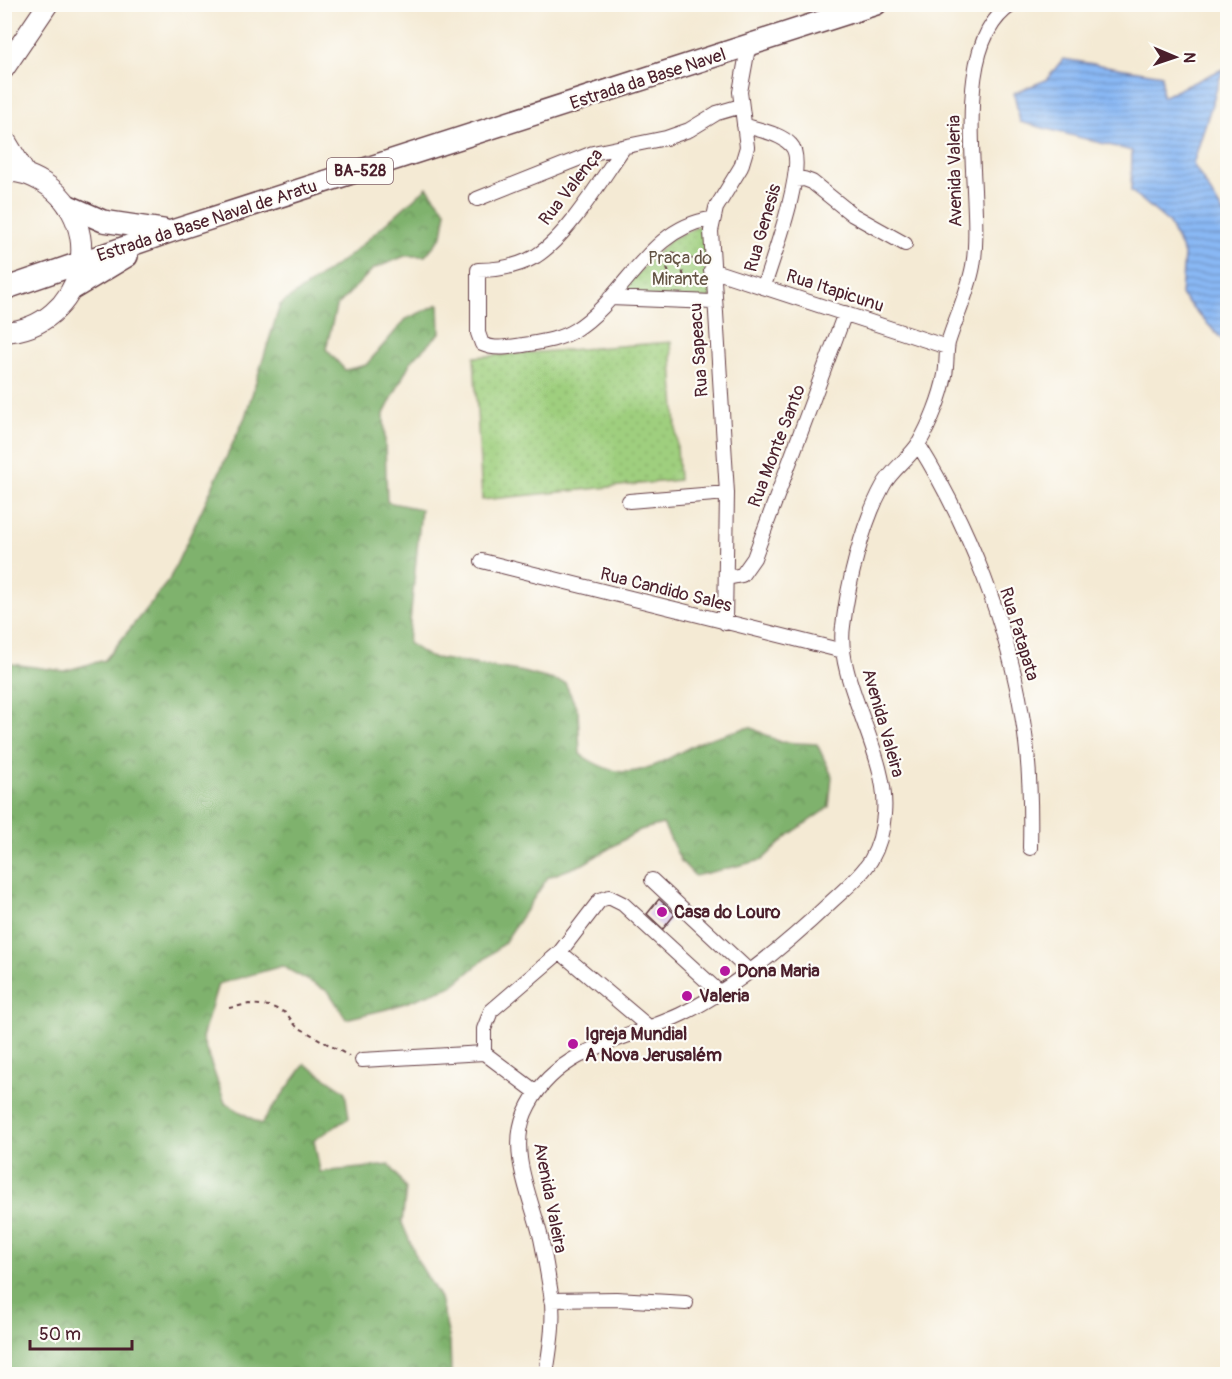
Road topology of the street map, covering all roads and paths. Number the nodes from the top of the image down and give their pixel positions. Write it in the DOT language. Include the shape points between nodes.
graph roads {
  1 [pos="48,4"];
  2 [pos="876,4"];
  3 [pos="1013,4"];
  4 [pos="748,48"];
  5 [pos="4,69"];
  6 [pos="741,106"];
  7 [pos="548,111"];
  8 [pos="744,125"];
  9 [pos="4,138"];
  10 [pos="624,147"];
  11 [pos="4,172"];
  12 [pos="25,173"];
  13 [pos="796,180"];
  14 [pos="477,199"];
  15 [pos="69,206"];
  16 [pos="711,219"];
  17 [pos="172,231"];
  18 [pos="905,244"];
  19 [pos="653,250"];
  20 [pos="678,254"];
  21 [pos="80,262"];
  22 [pos="711,268"];
  23 [pos="683,281"];
  24 [pos="712,285"];
  25 [pos="764,286"];
  26 [pos="74,288"];
  27 [pos="4,289"];
  28 [pos="660,289"];
  29 [pos="665,290"];
  30 [pos="610,298"];
  31 [pos="713,302"];
  32 [pos="845,313"];
  33 [pos="4,332"];
  34 [pos="947,347"];
  35 [pos="918,444"];
  36 [pos="727,493"];
  37 [pos="629,501"];
  38 [pos="482,561"];
  39 [pos="727,578"];
  40 [pos="725,623"];
  41 [pos="843,651"];
  42 [pos="1030,848"];
  43 [pos="652,880"];
  44 [pos="561,952"];
  45 [pos="748,970"];
  46 [pos="720,993"];
  47 [pos="229,1008"];
  48 [pos="650,1028"];
  49 [pos="484,1053"];
  50 [pos="362,1060"];
  51 [pos="536,1092"];
  52 [pos="552,1300"];
  53 [pos="687,1303"];
  54 [pos="546,1374"];
  1 -- 5 [label="main road"];
  2 -- 4 [label="main road, BA-528"];
  3 -- 34 [label="street, Avenida Valeria" via="987,29 977,61 972,138 974,260"];
  4 -- 6 [label="street, Rua Sapeacu"];
  4 -- 7 [label="main road, Estrada da Base Navel / BA-528"];
  6 -- 8 [label="street, Rua Sapeacu"];
  6 -- 10 [label="street, Rua Valença" via="717,113 689,130"];
  7 -- 17 [label="main road, Estrada da Base Naval de Aratu / BA-528"];
  8 -- 13 [label="street" via="791,145 798,161"];
  8 -- 16 [label="street, Rua Sapeacu" via="745,157"];
  9 -- 12 [label="main road"];
  10 -- 14 [label="street, Rua Valença" via="553,167"];
  10 -- 30 [label="street, Rua Valença" via="563,230 537,255 500,268 478,270 480,341 503,348 561,337 584,323"];
  11 -- 12 [label="main road"];
  12 -- 15 [label="main road" via="53,189"];
  13 -- 18 [label="street" via="812,182 853,215"];
  13 -- 25 [label="street, Rua Genesis"];
  15 -- 17 [label="main road" via="115,224"];
  15 -- 21 [label="main road" via="80,238"];
  16 -- 19 [label="street" via="690,224"];
  16 -- 22 [label="street, Rua Sapeacu"];
  17 -- 21 [label="main road, Estrada da Base Naval de Aratu / BA-528"];
  17 -- 26 [label="main road"];
  19 -- 20 [label="path"];
  19 -- 29 [label="path" via="669,268"];
  19 -- 30 [label="street"];
  20 -- 22 [label="path"];
  20 -- 23 [label="path"];
  21 -- 26 [label="main road"];
  21 -- 27 [label="main road, Estrada da Base Naval de Aratu / BA-528"];
  22 -- 24 [label="street, Rua Sapeacu"];
  22 -- 25 [label="street, Rua Itapicunu"];
  23 -- 24 [label="path"];
  23 -- 29 [label="path" via="679,289"];
  24 -- 31 [label="street, Rua Sapeacu"];
  25 -- 32 [label="street, Rua Itapicunu"];
  26 -- 33 [label="main road" via="60,308 44,320"];
  28 -- 29 [label="path"];
  30 -- 31 [label="street"];
  31 -- 36 [label="street, Rua Sapeacu"];
  32 -- 34 [label="street, Rua Itapicunu"];
  32 -- 39 [label="street, Rua Monte Santo" via="754,558 742,575"];
  34 -- 35 [label="street, Avenida Valeira" via="943,385"];
  35 -- 41 [label="street, Avenida Valeira" via="883,484 864,533 843,624"];
  35 -- 42 [label="street, Rua Patapata" via="968,539 1013,674 1028,764"];
  36 -- 37 [label="street"];
  36 -- 39 [label="street, Rua Sapeacu"];
  38 -- 40 [label="street, Rua Candido Sales"];
  39 -- 40 [label="street, Rua Sapeacu"];
  40 -- 41 [label="street, Rua Candido Sales"];
  41 -- 45 [label="street, Avenida Valeira" via="883,783 885,809 878,844 871,860 847,887 810,922"];
  43 -- 45 [label="street"];
  44 -- 46 [label="street" via="600,900 609,897 623,904"];
  44 -- 48 [label="street"];
  44 -- 49 [label="street" via="491,1011 484,1029"];
  45 -- 46 [label="street, Avenida Valeira"];
  46 -- 48 [label="street, Avenida Valeira"];
  47 -- 50 [label="path" via="249,1004 270,1006 286,1013 296,1026"];
  48 -- 51 [label="street, Avenida Valeira" via="565,1063"];
  49 -- 50 [label="street"];
  49 -- 51 [label="street"];
  51 -- 52 [label="street, Avenida Valeira" via="520,1127 521,1166 541,1238"];
  52 -- 53 [label="street"];
  52 -- 54 [label="street, Avenida Valeira"];
}
